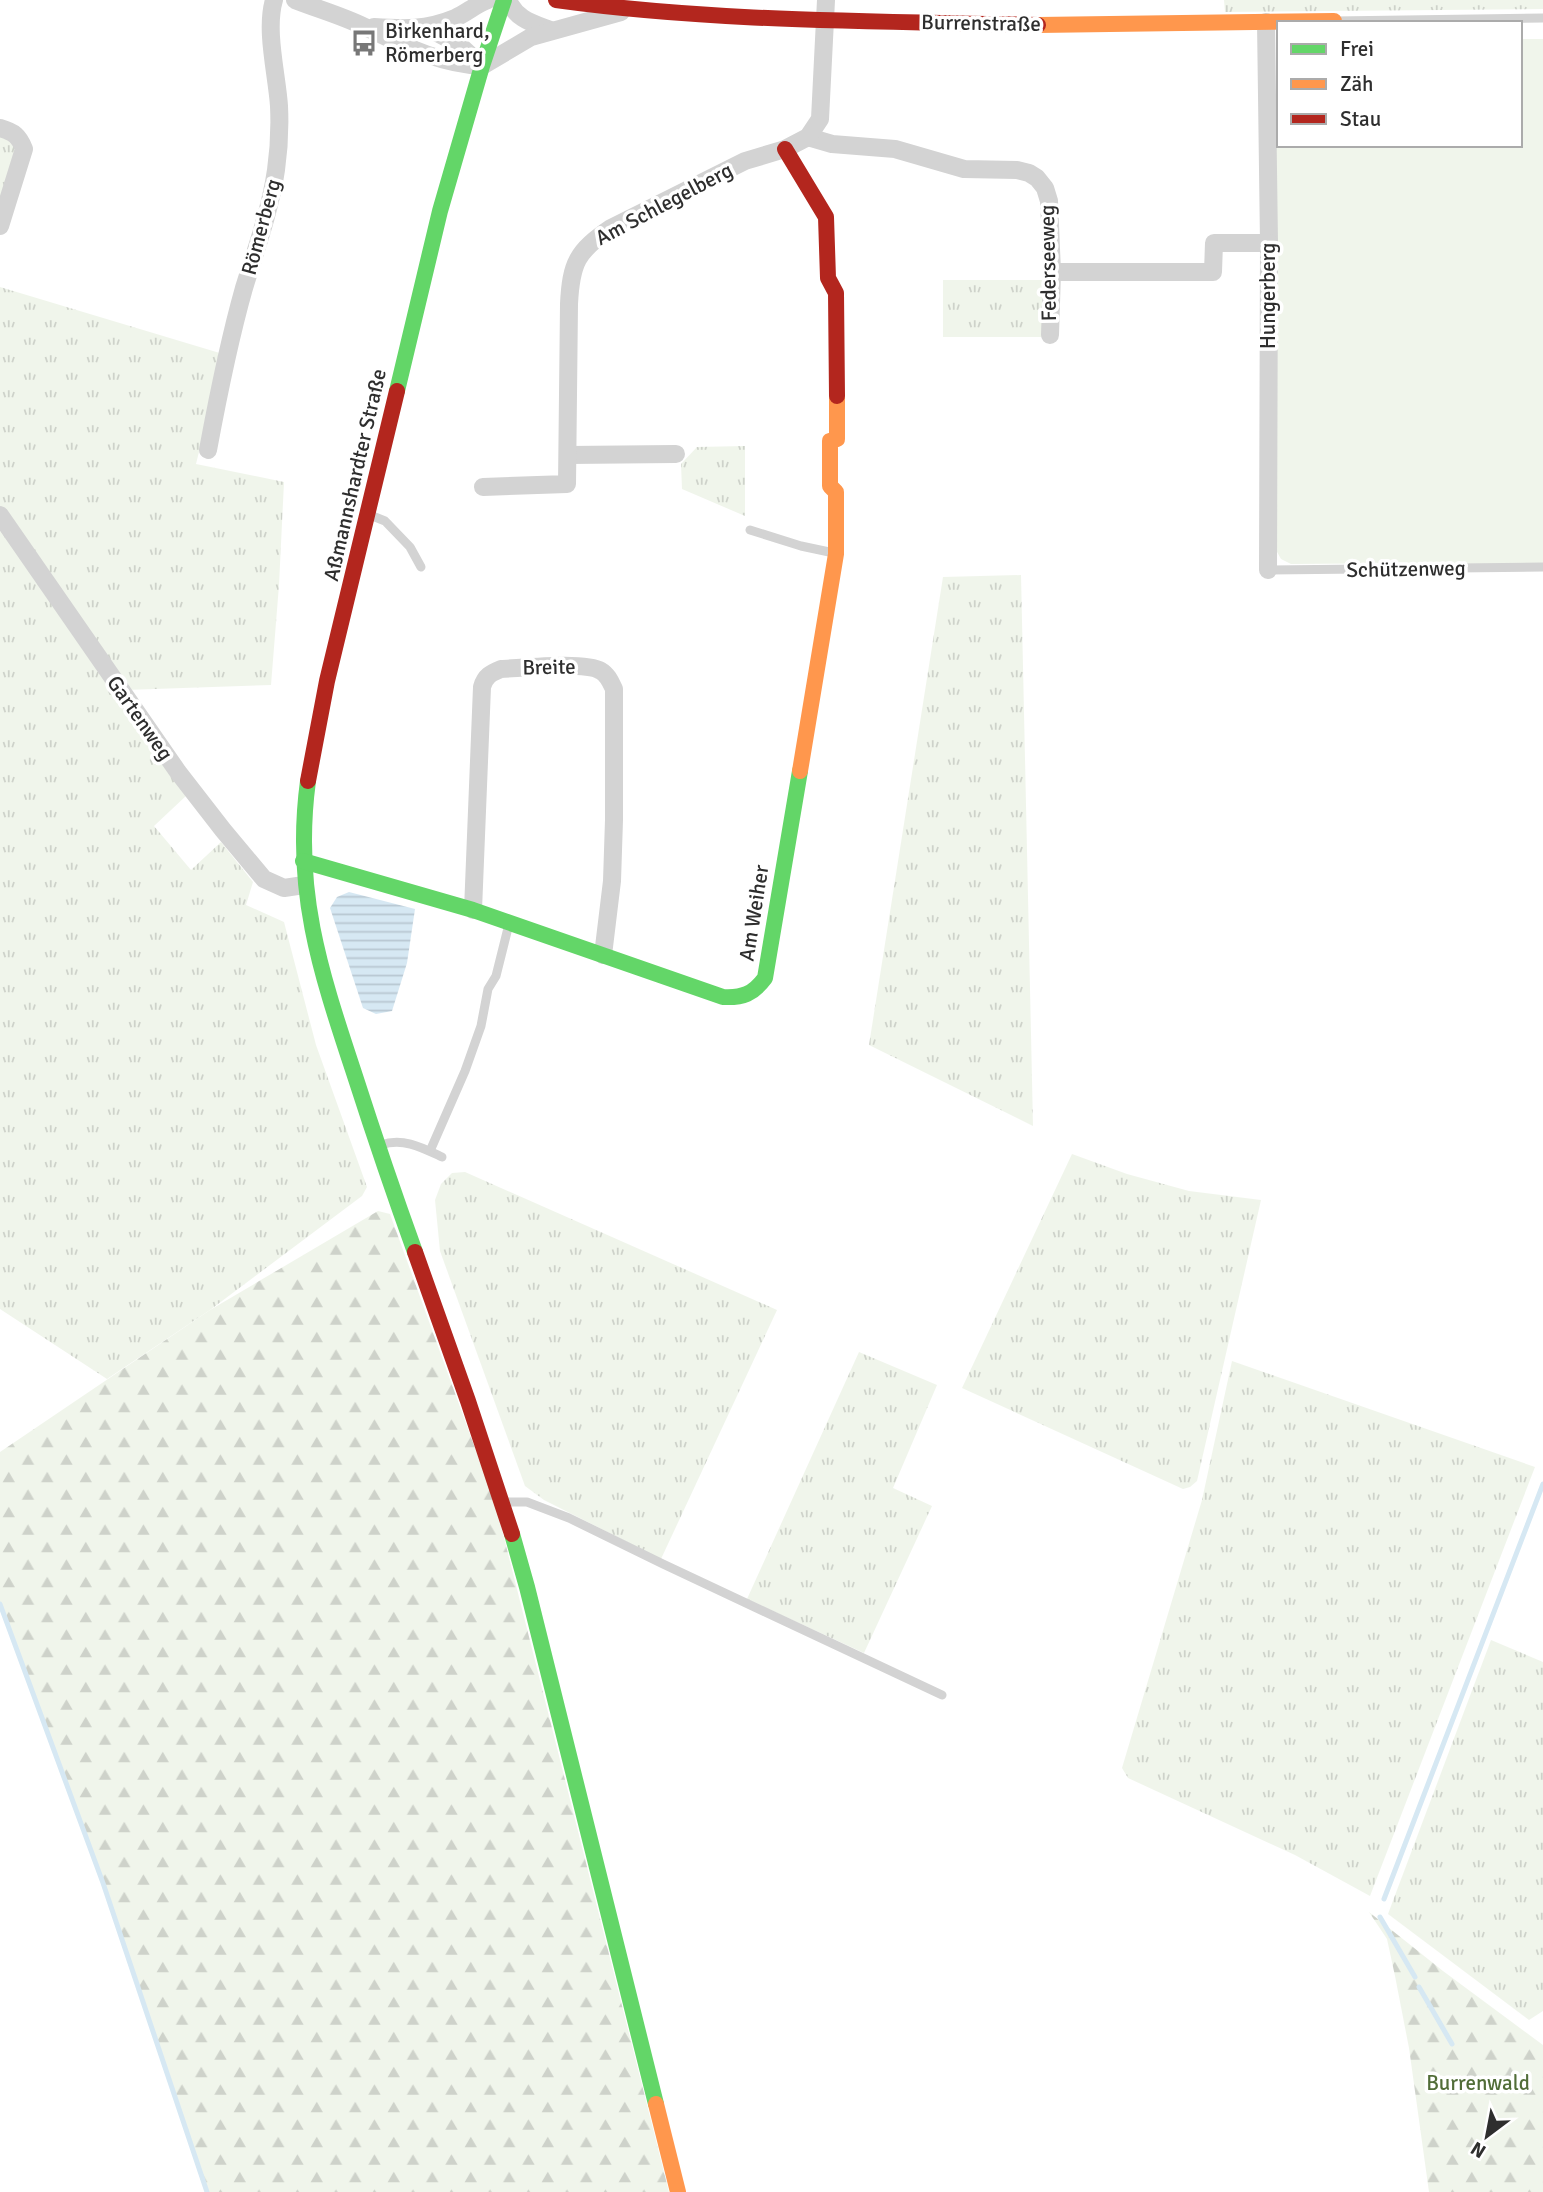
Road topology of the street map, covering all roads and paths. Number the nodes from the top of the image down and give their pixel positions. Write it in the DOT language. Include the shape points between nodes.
graph roads {
  1 [pos="274,0"];
  2 [pos="295,0"];
  3 [pos="488,0"];
  4 [pos="506,0"];
  5 [pos="556,0"];
  6 [pos="826,0"];
  7 [pos="629,10"];
  8 [pos="1543,18"];
  9 [pos="825,20"];
  10 [pos="1400,21"];
  11 [pos="1266,22"];
  12 [pos="1277,22"];
  13 [pos="363,26"];
  14 [pos="428,27"];
  15 [pos="550,30"];
  16 [pos="482,66"];
  17 [pos="0,128"];
  18 [pos="807,137"];
  19 [pos="785,149"];
  20 [pos="0,226"];
  21 [pos="1269,243"];
  22 [pos="1052,272"];
  23 [pos="1050,335"];
  24 [pos="208,450"];
  25 [pos="676,454"];
  26 [pos="568,455"];
  27 [pos="483,487"];
  28 [pos="0,515"];
  29 [pos="369,515"];
  30 [pos="750,530"];
  31 [pos="836,554"];
  32 [pos="421,567"];
  33 [pos="1543,567"];
  34 [pos="1268,570"];
  35 [pos="303,861"];
  36 [pos="304,885"];
  37 [pos="474,910"];
  38 [pos="510,923"];
  39 [pos="603,955"];
  40 [pos="377,1146"];
  41 [pos="429,1151"];
  42 [pos="442,1157"];
  43 [pos="504,1502"];
  44 [pos="943,1695"];
  45 [pos="678,2192"];
  1 -- 24 [label="street, Römerberg" via="272,35 279,107 276,166"];
  2 -- 13 [label="street"];
  3 -- 14 [label="street"];
  4 -- 15 [label="street" via="513,11"];
  4 -- 16 [label="main road, Aßmannshardter Straße"];
  5 -- 7 [label="main road, Burrenstraße"];
  6 -- 9 [label="street"];
  7 -- 9 [label="main road, Burrenstraße"];
  7 -- 15 [label="street, Burrenstraße"];
  8 -- 10 [label="lane"];
  9 -- 11 [label="main road, Burrenstraße" via="1048,25"];
  9 -- 18 [label="street" via="820,119"];
  11 -- 12 [label="main road, Burrenstraße"];
  11 -- 21 [label="street, Hungerberg"];
  13 -- 14 [label="street"];
  13 -- 16 [label="street" via="429,57"];
  14 -- 16 [label="street" via="458,44"];
  15 -- 16 [label="street, Burrenstraße"];
  16 -- 29 [label="main road, Aßmannshardter Straße" via="420,291"];
  17 -- 20 [label="street" via="20,138 23,149"];
  18 -- 19 [label="street, Am Schlegelberg"];
  18 -- 22 [label="street, Federseeweg" via="832,144 895,149 964,169 1028,173 1045,188 1049,201"];
  19 -- 26 [label="street, Am Schlegelberg" via="745,161 611,228 581,253 570,285"];
  19 -- 31 [label="main road, Am Weiher" via="826,217 828,278 836,293 837,439 830,441"];
  21 -- 22 [label="street" via="1214,243 1213,272"];
  21 -- 34 [label="street, Hungerberg"];
  22 -- 23 [label="street, Federseeweg"];
  25 -- 26 [label="street"];
  26 -- 27 [label="street" via="567,484"];
  28 -- 36 [label="street, Gartenweg" via="223,830 264,879 284,887"];
  29 -- 32 [label="lane" via="386,521"];
  29 -- 35 [label="main road, Aßmannshardter Straße" via="312,755"];
  30 -- 31 [label="lane"];
  31 -- 39 [label="main road, Am Weiher" via="765,978 754,992 740,998 723,997"];
  33 -- 34 [label="lane, Schützenweg"];
  35 -- 36 [label="main road, Aßmannshardter Straße"];
  35 -- 37 [label="main road, Am Weiher"];
  36 -- 40 [label="main road, Aßmannshardter Straße" via="321,967"];
  37 -- 38 [label="main road, Am Weiher"];
  37 -- 39 [label="street, Breite" via="483,682 488,674 502,669 588,667 603,672 614,690 614,807"];
  38 -- 39 [label="main road, Am Weiher"];
  38 -- 41 [label="lane" via="481,1026"];
  40 -- 41 [label="lane" via="410,1143"];
  40 -- 43 [label="main road, Aßmannshardter Straße"];
  41 -- 42 [label="lane"];
  43 -- 44 [label="lane" via="527,1502 569,1518"];
  43 -- 45 [label="main road, Aßmannshardter Straße"];
}
